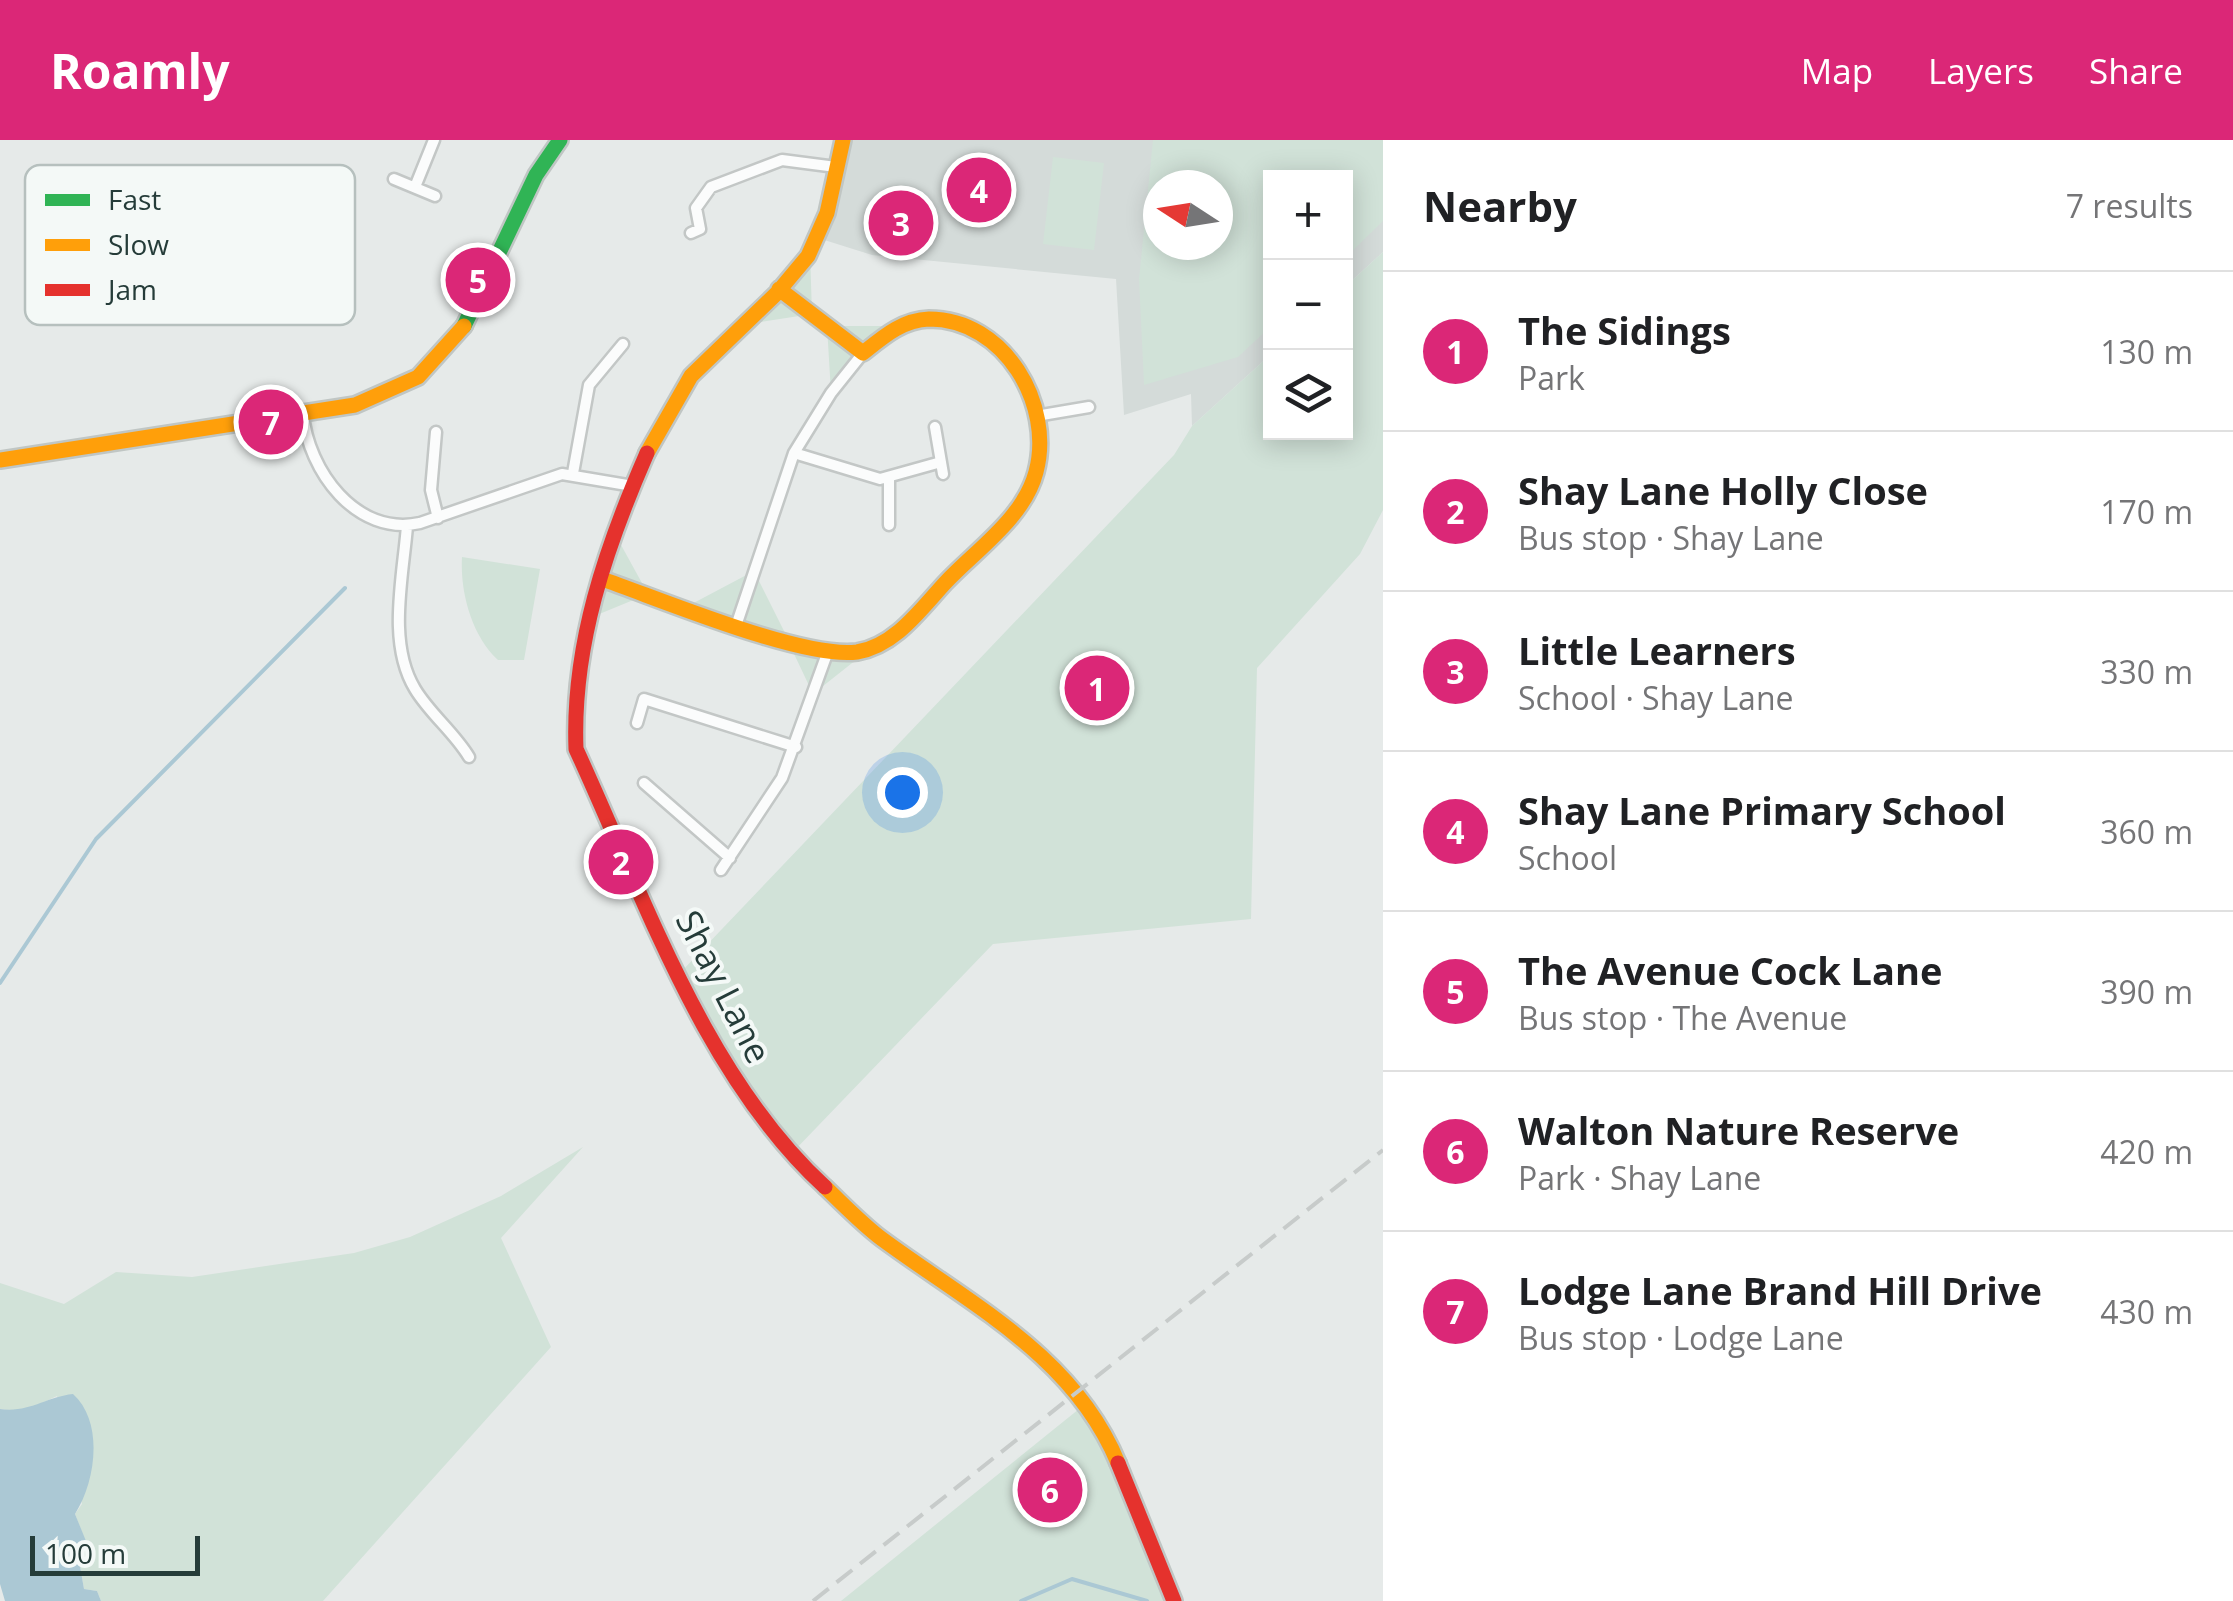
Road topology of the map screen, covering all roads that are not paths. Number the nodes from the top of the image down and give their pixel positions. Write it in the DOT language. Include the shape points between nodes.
graph roads {
  1 [pos="434,140"];
  2 [pos="560,140"];
  3 [pos="844,140"];
  4 [pos="836,167"];
  5 [pos="394,178"];
  6 [pos="415,187"];
  7 [pos="435,196"];
  8 [pos="691,233"];
  9 [pos="779,288"];
  10 [pos="622,344"];
  11 [pos="863,354"];
  12 [pos="1090,407"];
  13 [pos="304,414"];
  14 [pos="1042,415"];
  15 [pos="935,427"];
  16 [pos="439,439"];
  17 [pos="794,453"];
  18 [pos="0,460"];
  19 [pos="573,473"];
  20 [pos="890,478"];
  21 [pos="633,486"];
  22 [pos="438,518"];
  23 [pos="407,526"];
  24 [pos="889,526"];
  25 [pos="602,579"];
  26 [pos="737,623"];
  27 [pos="828,651"];
  28 [pos="638,723"];
  29 [pos="473,736"];
  30 [pos="462,745"];
  31 [pos="796,747"];
  32 [pos="469,757"];
  33 [pos="665,782"];
  34 [pos="644,783"];
  35 [pos="656,794"];
  36 [pos="730,858"];
  37 [pos="721,870"];
  38 [pos="1174,1601"];
  1 -- 6 [label="street"];
  2 -- 13 [label="main road" via="530,186 454,343 410,386"];
  3 -- 4 [label="main road, Shay Lane"];
  4 -- 8 [label="street" via="782,160 711,187 696,208 700,229"];
  4 -- 9 [label="main road, Shay Lane" via="818,238"];
  5 -- 6 [label="street"];
  6 -- 7 [label="street"];
  9 -- 11 [label="main road"];
  9 -- 21 [label="main road, Shay Lane" via="691,376"];
  10 -- 19 [label="street" via="589,386"];
  11 -- 14 [label="main road" via="913,319 955,321 1012,363"];
  11 -- 17 [label="street"];
  12 -- 14 [label="street"];
  13 -- 18 [label="main road"];
  13 -- 23 [label="street" via="310,454 335,491 367,515"];
  14 -- 27 [label="main road" via="1035,476 1006,520 898,633 857,652"];
  15 -- 20 [label="street" via="942,468"];
  16 -- 22 [label="street" via="431,490"];
  17 -- 20 [label="street" via="858,475"];
  17 -- 26 [label="street"];
  19 -- 21 [label="street"];
  19 -- 22 [label="street"];
  20 -- 24 [label="street"];
  21 -- 25 [label="main road, Shay Lane"];
  22 -- 23 [label="street"];
  23 -- 30 [label="street" via="404,664 421,698"];
  25 -- 26 [label="main road"];
  25 -- 38 [label="main road, Shay Lane" via="575,691 576,749 734,1079 842,1204 1048,1361 1109,1441"];
  26 -- 27 [label="main road"];
  27 -- 31 [label="street"];
  28 -- 31 [label="street" via="644,700"];
  29 -- 30 [label="street"];
  30 -- 32 [label="street"];
  31 -- 36 [label="street"];
  33 -- 35 [label="street"];
  34 -- 35 [label="street"];
  35 -- 36 [label="street"];
  36 -- 37 [label="street"];
}
